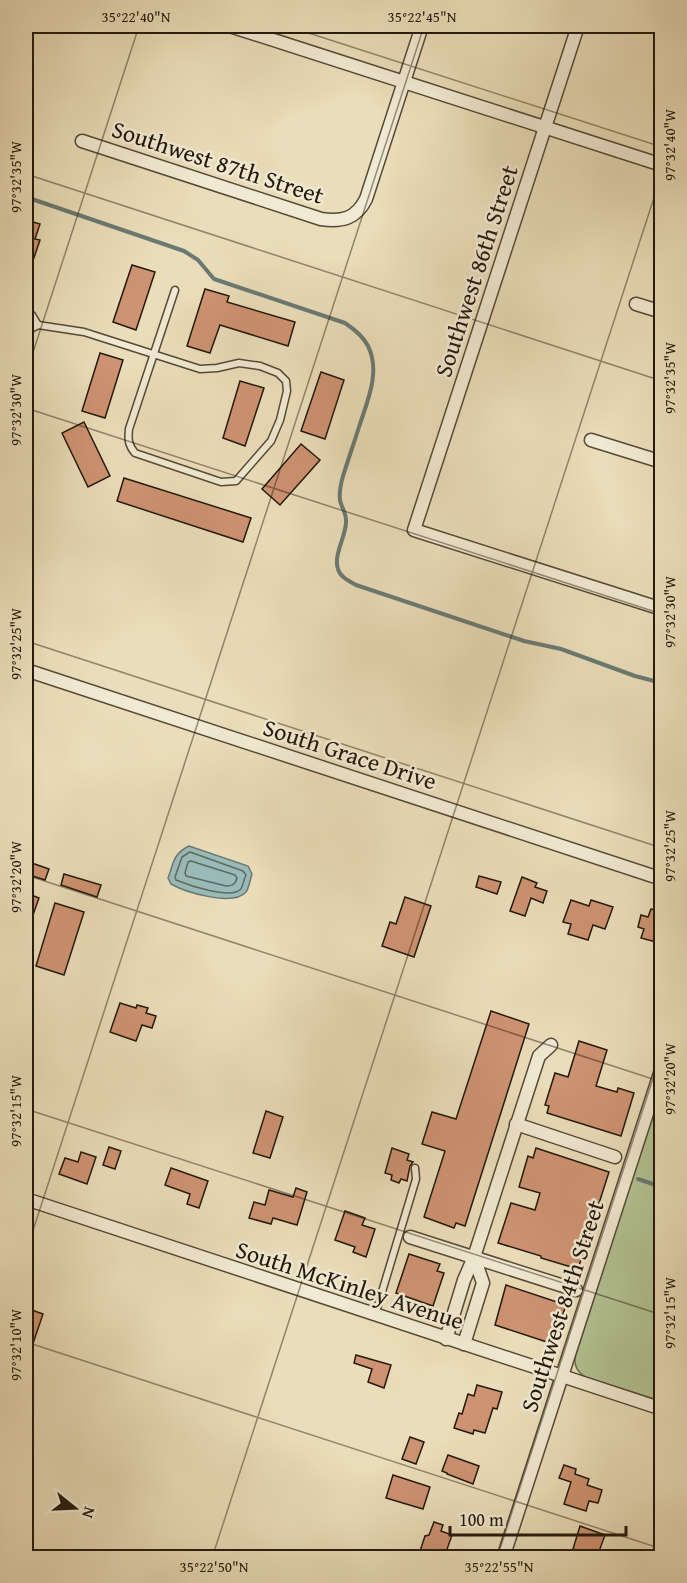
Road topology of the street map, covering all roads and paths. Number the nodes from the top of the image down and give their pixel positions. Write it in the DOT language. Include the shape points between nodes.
graph roads {
  1 [pos="230,26"];
  2 [pos="422,26"];
  3 [pos="578,26"];
  4 [pos="404,82"];
  5 [pos="545,127"];
  6 [pos="82,141"];
  7 [pos="662,165"];
  8 [pos="175,290"];
  9 [pos="636,304"];
  10 [pos="662,312"];
  11 [pos="26,313"];
  12 [pos="38,325"];
  13 [pos="26,330"];
  14 [pos="154,354"];
  15 [pos="591,440"];
  16 [pos="662,462"];
  17 [pos="662,609"];
  18 [pos="26,670"];
  19 [pos="662,879"];
  20 [pos="550,1045"];
  21 [pos="662,1067"];
  22 [pos="516,1124"];
  23 [pos="615,1156"];
  24 [pos="415,1168"];
  25 [pos="26,1199"];
  26 [pos="410,1237"];
  27 [pos="474,1257"];
  28 [pos="576,1290"];
  29 [pos="457,1303"];
  30 [pos="475,1308"];
  31 [pos="375,1315"];
  32 [pos="446,1339"];
  33 [pos="464,1344"];
  34 [pos="562,1376"];
  35 [pos="662,1409"];
  36 [pos="503,1557"];
  1 -- 4 [label="street"];
  2 -- 4 [label="street, Southwest 87th Street"];
  3 -- 5 [label="street, Southwest 86th Street"];
  4 -- 5 [label="street"];
  4 -- 6 [label="street, Southwest 87th Street" via="366,199 357,213 346,219 321,219"];
  5 -- 7 [label="street"];
  5 -- 17 [label="street, Southwest 86th Street" via="414,530"];
  8 -- 14 [label="lane"];
  9 -- 10 [label="street"];
  11 -- 12 [label="lane"];
  12 -- 13 [label="lane"];
  12 -- 14 [label="lane" via="84,332"];
  14 -- 14 [label="lane" via="200,369 239,363 260,366 286,381 287,391 271,441 236,482 221,482 135,453 131,448 129,429"];
  15 -- 16 [label="street"];
  18 -- 19 [label="street, South Grace Drive"];
  20 -- 22 [label="street" via="539,1056"];
  21 -- 34 [label="street, Southwest 84th Street"];
  22 -- 23 [label="street"];
  22 -- 27 [label="street"];
  24 -- 31 [label="lane" via="416,1179"];
  25 -- 31 [label="street, South McKinley Avenue"];
  26 -- 27 [label="street"];
  27 -- 28 [label="street"];
  27 -- 29 [label="street"];
  27 -- 30 [label="street" via="483,1283"];
  29 -- 30 [label="lane"];
  29 -- 32 [label="street"];
  30 -- 33 [label="street"];
  31 -- 32 [label="street, South McKinley Avenue"];
  32 -- 33 [label="street, South McKinley Avenue"];
  33 -- 34 [label="street, South McKinley Avenue"];
  34 -- 35 [label="street, South McKinley Avenue"];
  34 -- 36 [label="street, Southwest 84th Street"];
}
